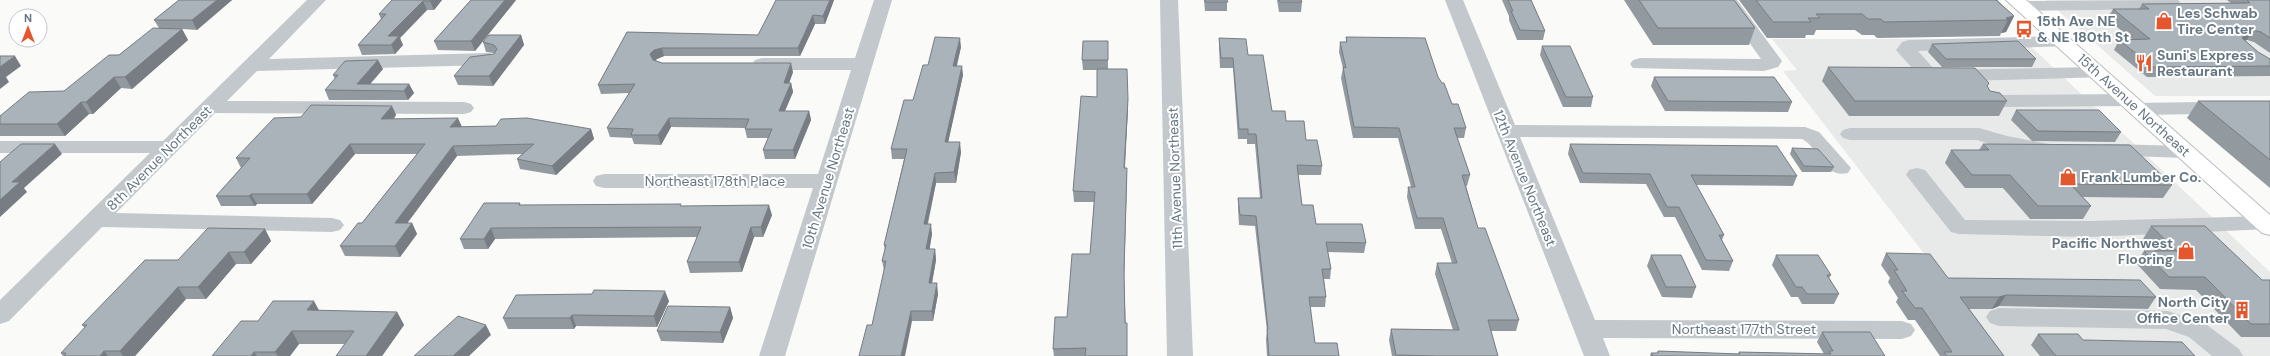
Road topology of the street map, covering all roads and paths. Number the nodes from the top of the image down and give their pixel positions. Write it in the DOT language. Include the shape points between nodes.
graph roads {
  1 [pos="317,0"];
  2 [pos="883,0"];
  3 [pos="1169,0"];
  4 [pos="1454,0"];
  5 [pos="1728,0"];
  6 [pos="2018,3"];
  7 [pos="2192,4"];
  8 [pos="2062,42"];
  9 [pos="489,58"];
  10 [pos="744,64"];
  11 [pos="863,64"];
  12 [pos="1640,64"];
  13 [pos="252,65"];
  14 [pos="2097,73"];
  15 [pos="1991,101"];
  16 [pos="2133,104"];
  17 [pos="210,107"];
  18 [pos="2270,107"];
  19 [pos="464,108"];
  20 [pos="1506,131"];
  21 [pos="1850,134"];
  22 [pos="0,147"];
  23 [pos="170,147"];
  24 [pos="2062,149"];
  25 [pos="2092,150"];
  26 [pos="2186,152"];
  27 [pos="1840,168"];
  28 [pos="1917,176"];
  29 [pos="604,181"];
  30 [pos="826,181"];
  31 [pos="96,220"];
  32 [pos="332,225"];
  33 [pos="2268,225"];
  34 [pos="0,315"];
  35 [pos="1999,317"];
  36 [pos="1586,329"];
  37 [pos="1902,330"];
  38 [pos="772,356"];
  39 [pos="1180,356"];
  40 [pos="1597,356"];
  41 [pos="2230,356"];
  1 -- 13 [label="street, 8th Avenue Northeast"];
  2 -- 11 [label="street, 10th Avenue Northeast"];
  3 -- 39 [label="street, 11th Avenue Northeast"];
  4 -- 20 [label="street, 12th Avenue Northeast"];
  5 -- 12 [label="street" via="1772,60 1771,63"];
  6 -- 7 [label="street"];
  6 -- 8 [label="main road, 15th Avenue Northeast"];
  8 -- 14 [label="main road, 15th Avenue Northeast"];
  8 -- 14 [label="street" via="1909,46 1906,50 1927,73 1936,76"];
  9 -- 13 [label="street"];
  10 -- 11 [label="street"];
  11 -- 30 [label="street, 10th Avenue Northeast"];
  13 -- 17 [label="street, 8th Avenue Northeast"];
  14 -- 16 [label="main road, 15th Avenue Northeast"];
  15 -- 16 [label="street"];
  16 -- 18 [label="street"];
  16 -- 26 [label="main road, 15th Avenue Northeast"];
  17 -- 19 [label="street"];
  17 -- 23 [label="street, 8th Avenue Northeast"];
  20 -- 27 [label="street" via="1805,133 1812,136"];
  20 -- 36 [label="street, 12th Avenue Northeast"];
  21 -- 24 [label="street" via="1979,134 2031,148"];
  22 -- 23 [label="street"];
  23 -- 31 [label="street, 8th Avenue Northeast"];
  25 -- 26 [label="street"];
  26 -- 33 [label="main road, 15th Avenue Northeast"];
  28 -- 33 [label="street" via="1959,228"];
  29 -- 30 [label="street, Northeast 178th Place"];
  30 -- 38 [label="street, 10th Avenue Northeast"];
  31 -- 32 [label="street"];
  31 -- 34 [label="street, 8th Avenue Northeast"];
  35 -- 41 [label="street" via="2168,320 2198,331"];
  36 -- 37 [label="street, Northeast 177th Street"];
  36 -- 40 [label="street, 12th Avenue Northeast"];
}
